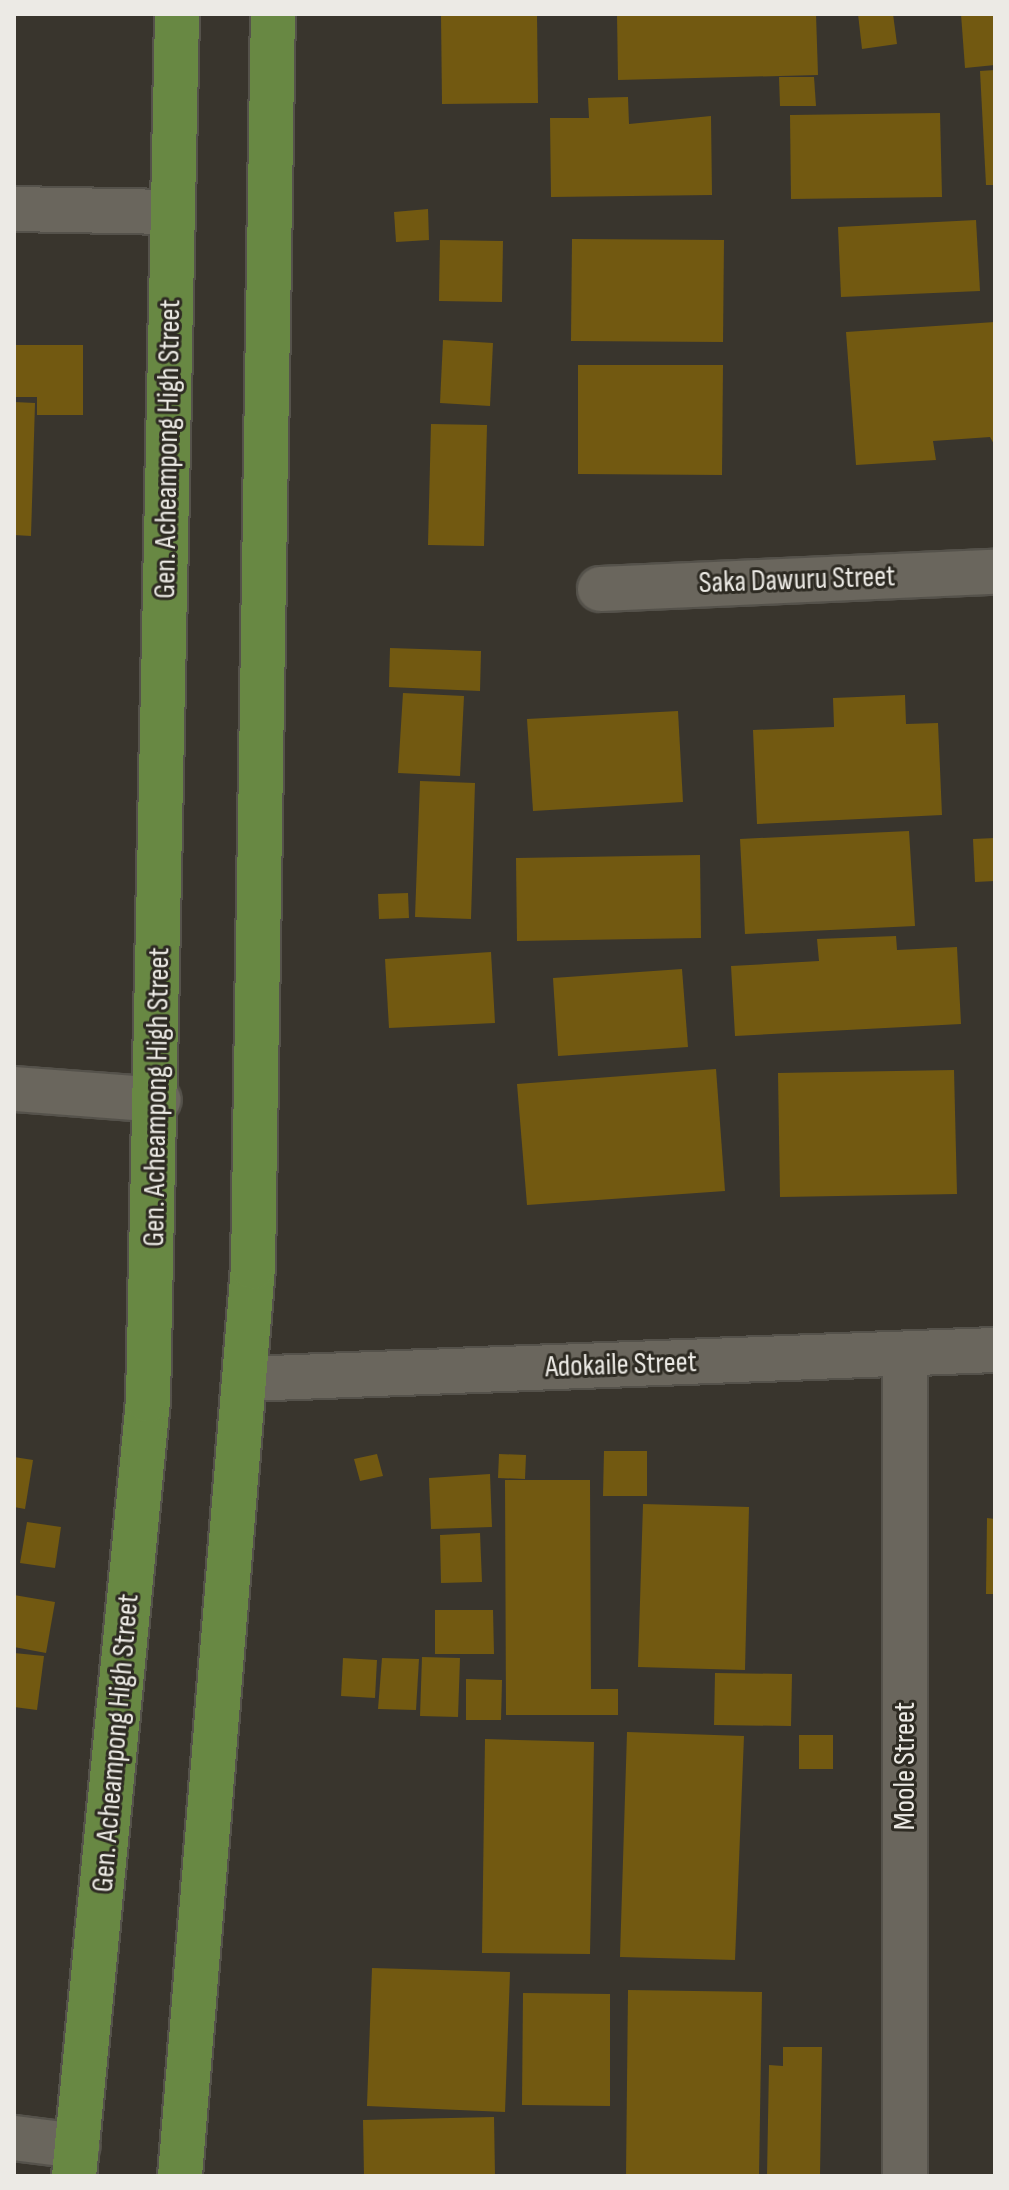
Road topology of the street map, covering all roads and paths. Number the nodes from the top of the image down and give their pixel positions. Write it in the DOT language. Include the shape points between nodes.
graph roads {
  1 [pos="177,14"];
  2 [pos="273,14"];
  3 [pos="14,209"];
  4 [pos="171,212"];
  5 [pos="995,572"];
  6 [pos="600,589"];
  7 [pos="14,1089"];
  8 [pos="159,1100"];
  9 [pos="995,1350"];
  10 [pos="905,1356"];
  11 [pos="246,1379"];
  12 [pos="14,2138"];
  13 [pos="75,2161"];
  14 [pos="180,2176"];
  15 [pos="905,2176"];
  1 -- 4 [label="main road, Gen. Acheampong High Street"];
  2 -- 11 [label="main road" via="259,1066"];
  3 -- 4 [label="street"];
  4 -- 8 [label="main road, Gen. Acheampong High Street"];
  5 -- 6 [label="street, Saka Dawuru Street"];
  7 -- 8 [label="street"];
  8 -- 13 [label="main road, Gen. Acheampong High Street" via="148,1400"];
  9 -- 10 [label="street, Adokaile Street"];
  10 -- 11 [label="street, Adokaile Street"];
  10 -- 15 [label="street, Moole Street"];
  11 -- 14 [label="main road"];
  12 -- 13 [label="street"];
}
